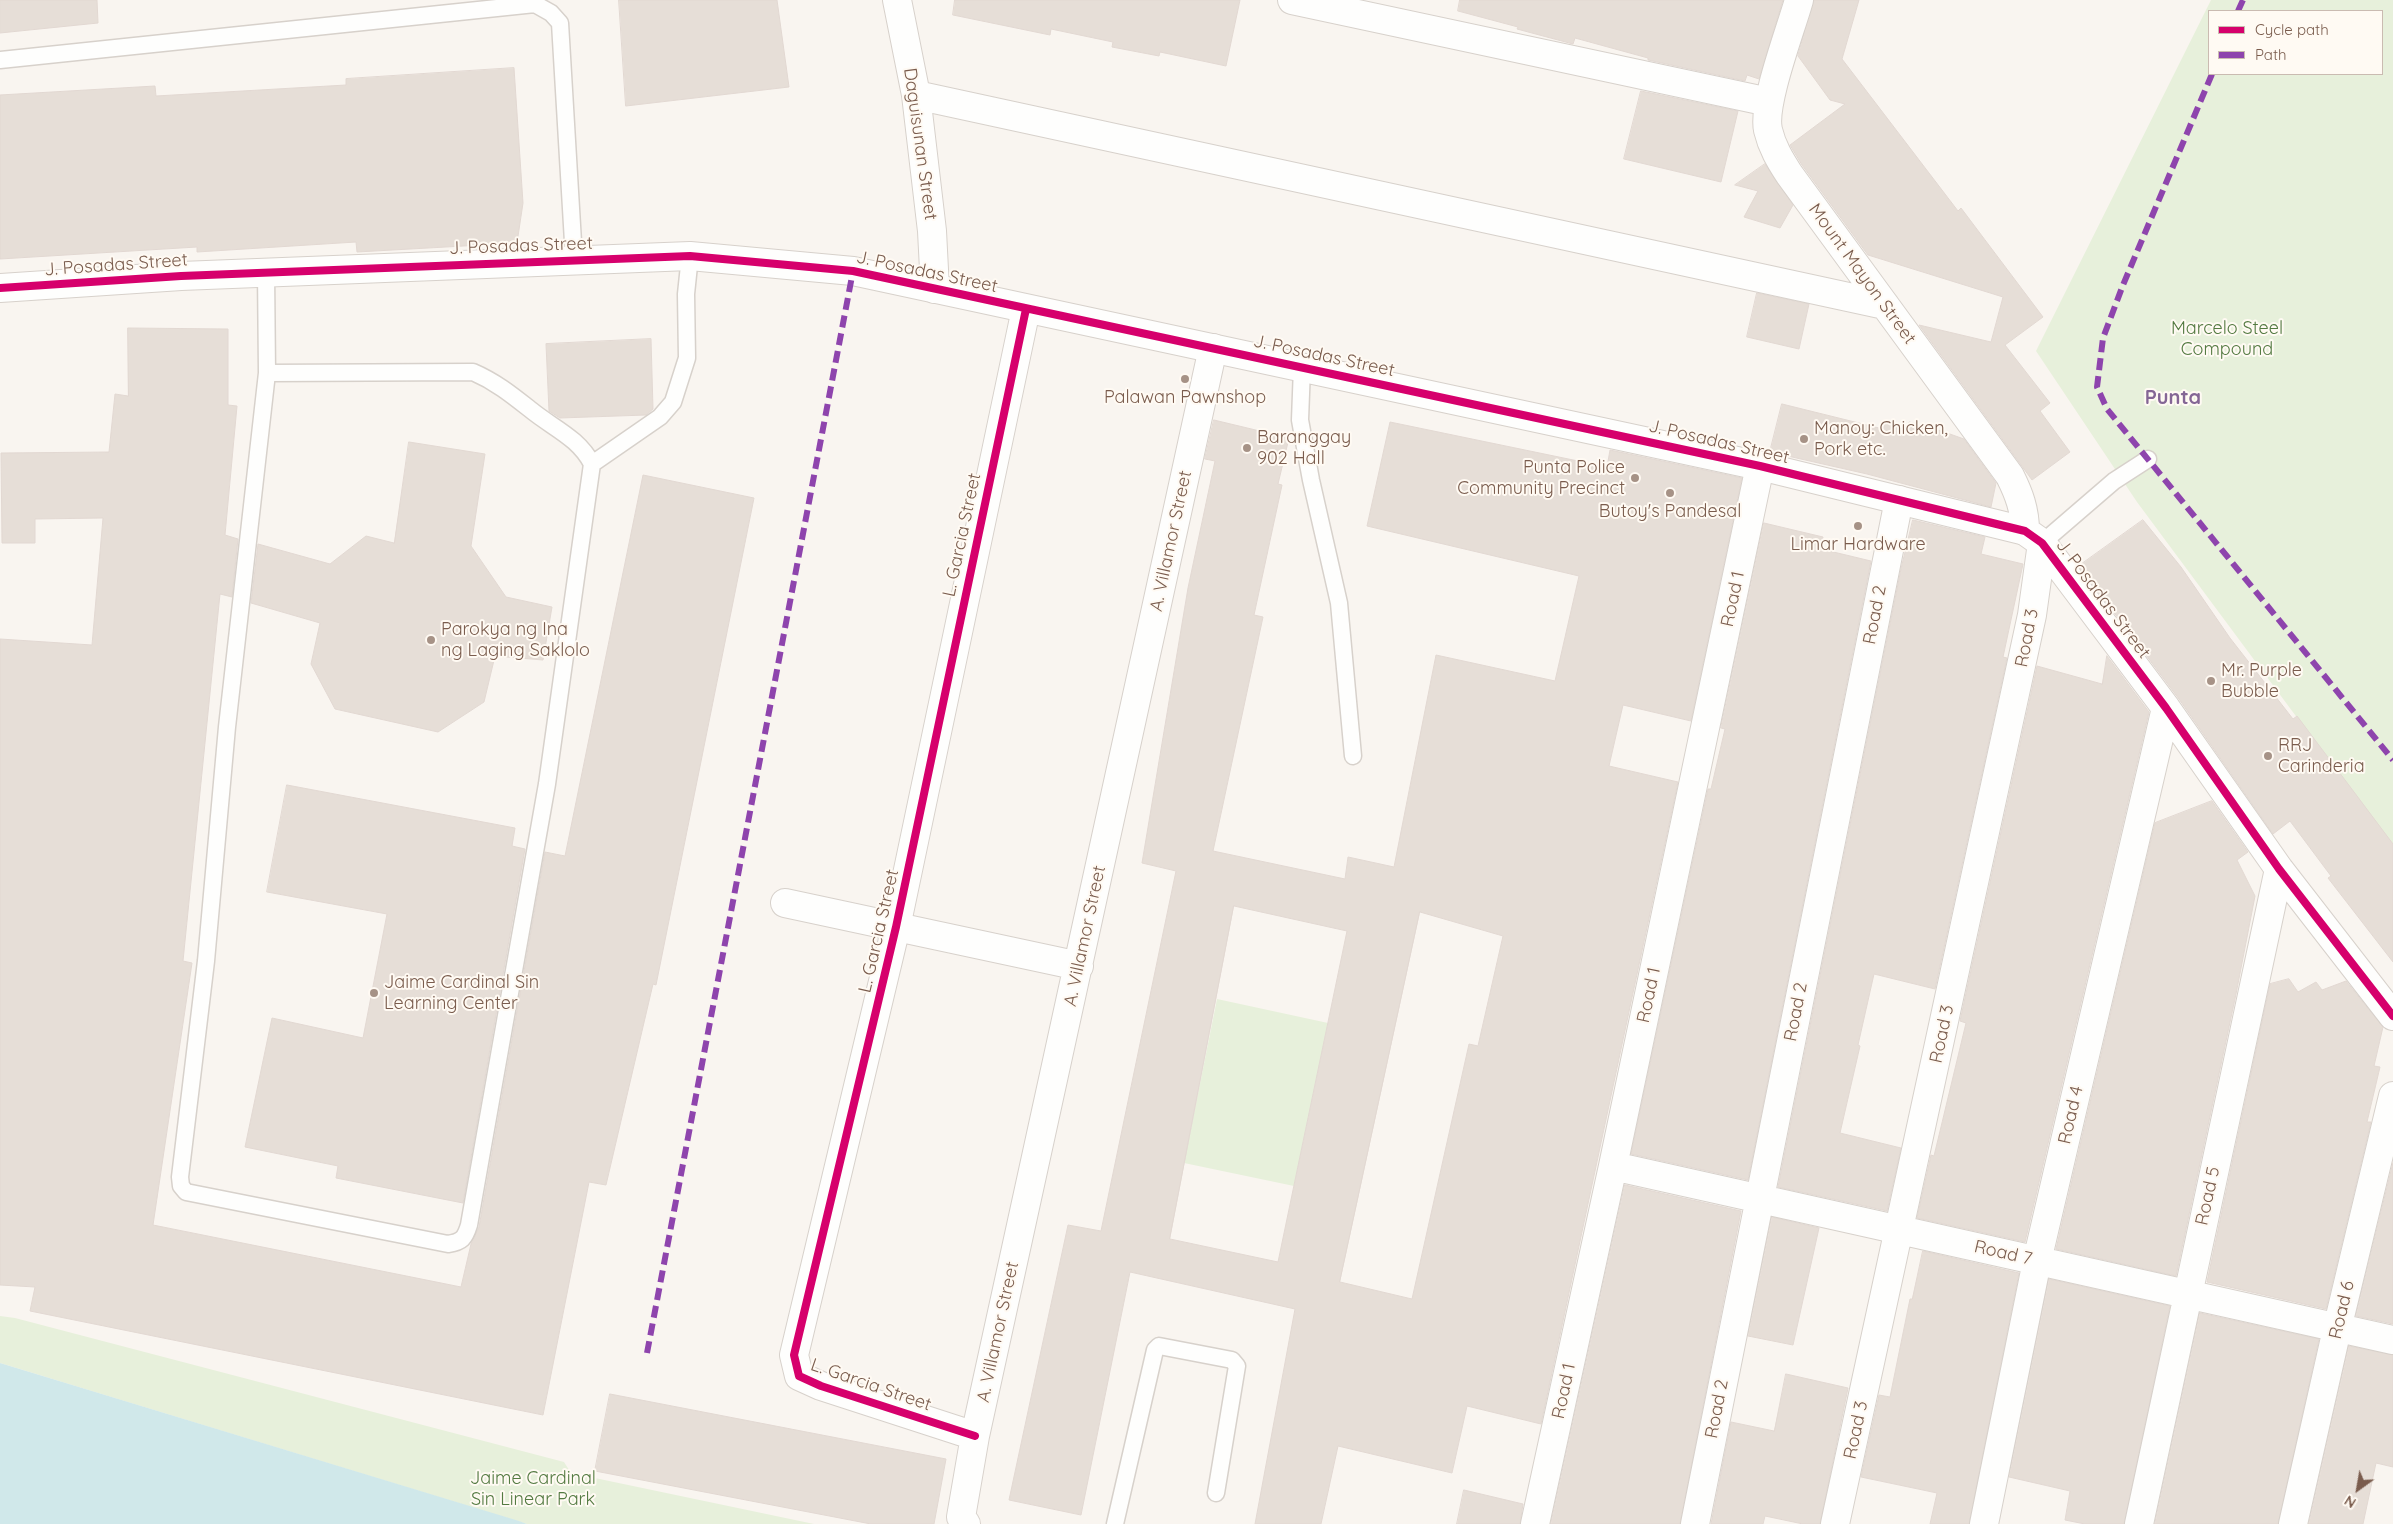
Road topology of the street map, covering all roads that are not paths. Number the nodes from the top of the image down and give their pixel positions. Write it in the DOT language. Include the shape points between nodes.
graph roads {
  1 [pos="897,0"];
  2 [pos="1292,0"];
  3 [pos="1799,0"];
  4 [pos="0,60"];
  5 [pos="916,95"];
  6 [pos="1769,102"];
  7 [pos="690,256"];
  8 [pos="574,259"];
  9 [pos="266,272"];
  10 [pos="0,288"];
  11 [pos="935,288"];
  12 [pos="1885,305"];
  13 [pos="1026,309"];
  14 [pos="1213,348"];
  15 [pos="1302,367"];
  16 [pos="267,373"];
  17 [pos="2148,460"];
  18 [pos="592,464"];
  19 [pos="1760,466"];
  20 [pos="1899,500"];
  21 [pos="2033,537"];
  22 [pos="2166,708"];
  23 [pos="1354,756"];
  24 [pos="2279,869"];
  25 [pos="784,903"];
  26 [pos="896,927"];
  27 [pos="1079,966"];
  28 [pos="2393,1016"];
  29 [pos="2393,1096"];
  30 [pos="1613,1166"];
  31 [pos="1758,1198"];
  32 [pos="1900,1230"];
  33 [pos="2037,1261"];
  34 [pos="2187,1294"];
  35 [pos="2337,1329"];
  36 [pos="2393,1340"];
  37 [pos="975,1436"];
  38 [pos="1216,1493"];
  39 [pos="966,1524"];
  40 [pos="1115,1524"];
  41 [pos="1535,1524"];
  42 [pos="1695,1524"];
  43 [pos="1836,1524"];
  44 [pos="1984,1524"];
  45 [pos="2139,1524"];
  46 [pos="2293,1524"];
  1 -- 5 [label="street, Daguisunan Street"];
  2 -- 6 [label="street"];
  3 -- 6 [label="street, Mount Mayon Street"];
  4 -- 8 [label="lane" via="535,4 551,13 560,23"];
  5 -- 11 [label="street, Daguisunan Street" via="932,231"];
  5 -- 12 [label="street"];
  6 -- 12 [label="street, Mount Mayon Street" via="1767,128 1774,150"];
  7 -- 8 [label="street, J. Posadas Street"];
  7 -- 11 [label="street, J. Posadas Street" via="852,271"];
  7 -- 18 [label="lane" via="686,294 687,358 673,402 653,422"];
  8 -- 9 [label="street, J. Posadas Street"];
  9 -- 10 [label="street, J. Posadas Street"];
  9 -- 16 [label="lane"];
  11 -- 13 [label="street, J. Posadas Street"];
  12 -- 21 [label="street, Mount Mayon Street" via="2010,476"];
  13 -- 14 [label="street, J. Posadas Street"];
  13 -- 26 [label="street, L. Garcia Street"];
  14 -- 15 [label="street, J. Posadas Street"];
  14 -- 27 [label="street, A. Villamor Street"];
  15 -- 19 [label="street, J. Posadas Street"];
  15 -- 23 [label="lane" via="1300,420 1339,603"];
  16 -- 18 [label="lane" via="473,372 516,396 575,441"];
  16 -- 18 [label="lane" via="227,728 206,961 180,1178 186,1192 448,1244 465,1238 547,784"];
  17 -- 21 [label="lane"];
  19 -- 20 [label="street, J. Posadas Street"];
  19 -- 30 [label="street, Road 1"];
  20 -- 21 [label="street, J. Posadas Street"];
  20 -- 31 [label="street, Road 2"];
  21 -- 22 [label="street, J. Posadas Street"];
  21 -- 32 [label="street, Road 3" via="2032,615"];
  22 -- 24 [label="street, J. Posadas Street"];
  22 -- 33 [label="street, Road 4"];
  24 -- 28 [label="street, J. Posadas Street"];
  24 -- 34 [label="street, Road 5"];
  25 -- 26 [label="street"];
  26 -- 27 [label="street"];
  26 -- 37 [label="street, L. Garcia Street" via="794,1354 798,1376"];
  27 -- 37 [label="street, A. Villamor Street"];
  29 -- 35 [label="street, Road 6"];
  30 -- 31 [label="street, Road 7"];
  30 -- 41 [label="street, Road 1"];
  31 -- 32 [label="street, Road 7"];
  31 -- 42 [label="street, Road 2"];
  32 -- 33 [label="street, Road 7"];
  32 -- 43 [label="street, Road 3"];
  33 -- 34 [label="street, Road 7"];
  33 -- 44 [label="street, Road 4"];
  34 -- 35 [label="street, Road 7"];
  34 -- 45 [label="street, Road 5"];
  35 -- 36 [label="street, Road 7"];
  35 -- 46 [label="street, Road 6"];
  37 -- 39 [label="street, A. Villamor Street" via="961,1517"];
  38 -- 40 [label="lane" via="1237,1366 1232,1360 1159,1346 1155,1350"];
}
